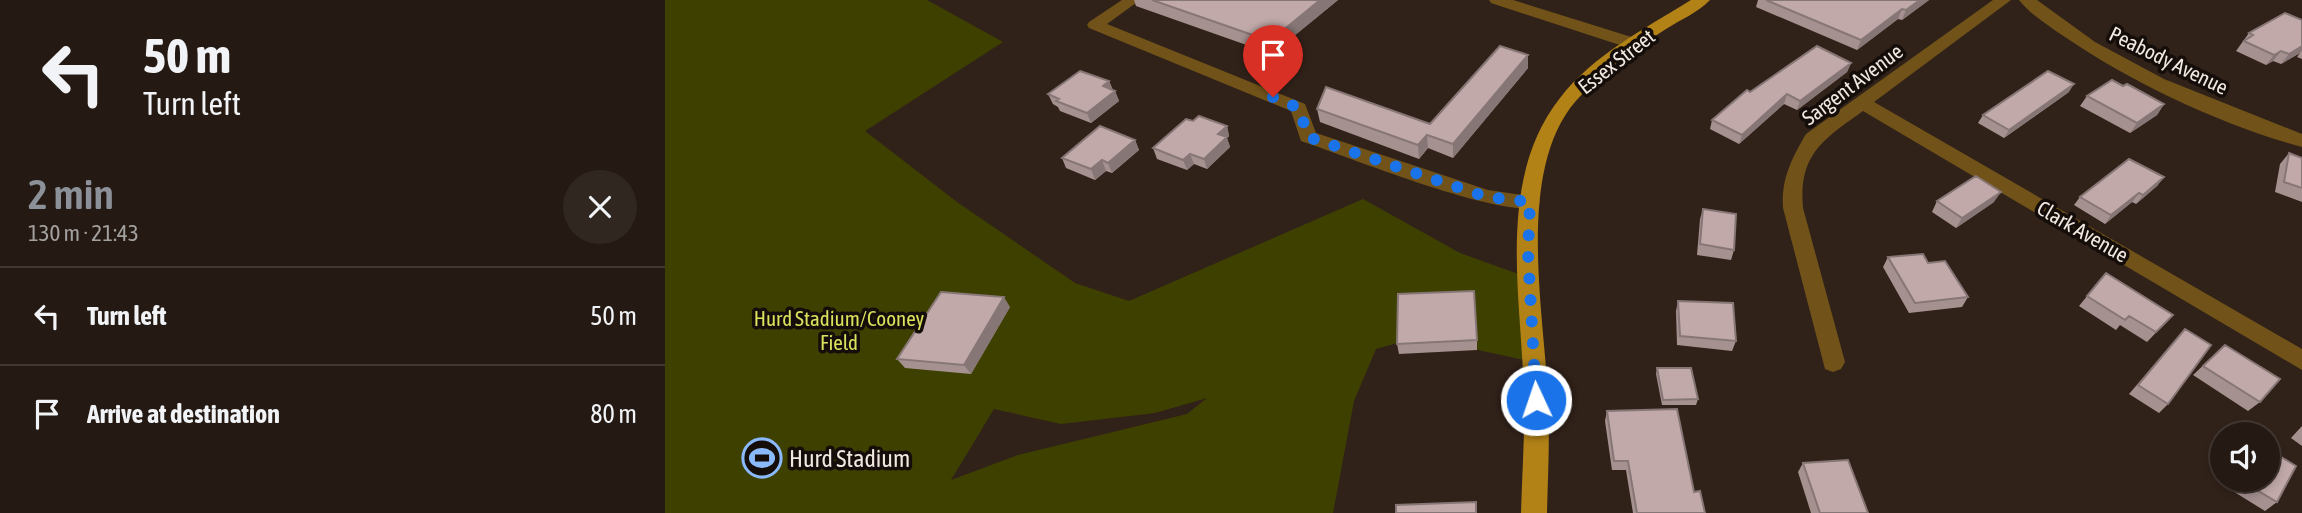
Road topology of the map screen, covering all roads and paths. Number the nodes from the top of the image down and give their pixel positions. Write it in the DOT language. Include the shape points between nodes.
graph roads {
  1 [pos="1132,0"];
  2 [pos="1497,0"];
  3 [pos="1702,0"];
  4 [pos="2003,0"];
  5 [pos="2027,0"];
  6 [pos="1635,44"];
  7 [pos="1863,103"];
  8 [pos="2302,141"];
  9 [pos="1530,202"];
  10 [pos="2302,360"];
  11 [pos="1833,362"];
  12 [pos="1534,513"];
  1 -- 9 [label="street" via="1095,25 1299,108 1308,137 1487,197"];
  2 -- 6 [label="street"];
  3 -- 6 [label="main road, Essex Street"];
  4 -- 7 [label="street, Sargent Avenue"];
  5 -- 8 [label="street, Peabody Avenue" via="2064,32 2163,85"];
  6 -- 9 [label="main road, Essex Street" via="1580,86 1554,119"];
  7 -- 10 [label="street, Clark Avenue"];
  7 -- 11 [label="street, Sargent Avenue" via="1813,138 1794,171 1791,189"];
  9 -- 12 [label="main road, Essex Street"];
}
